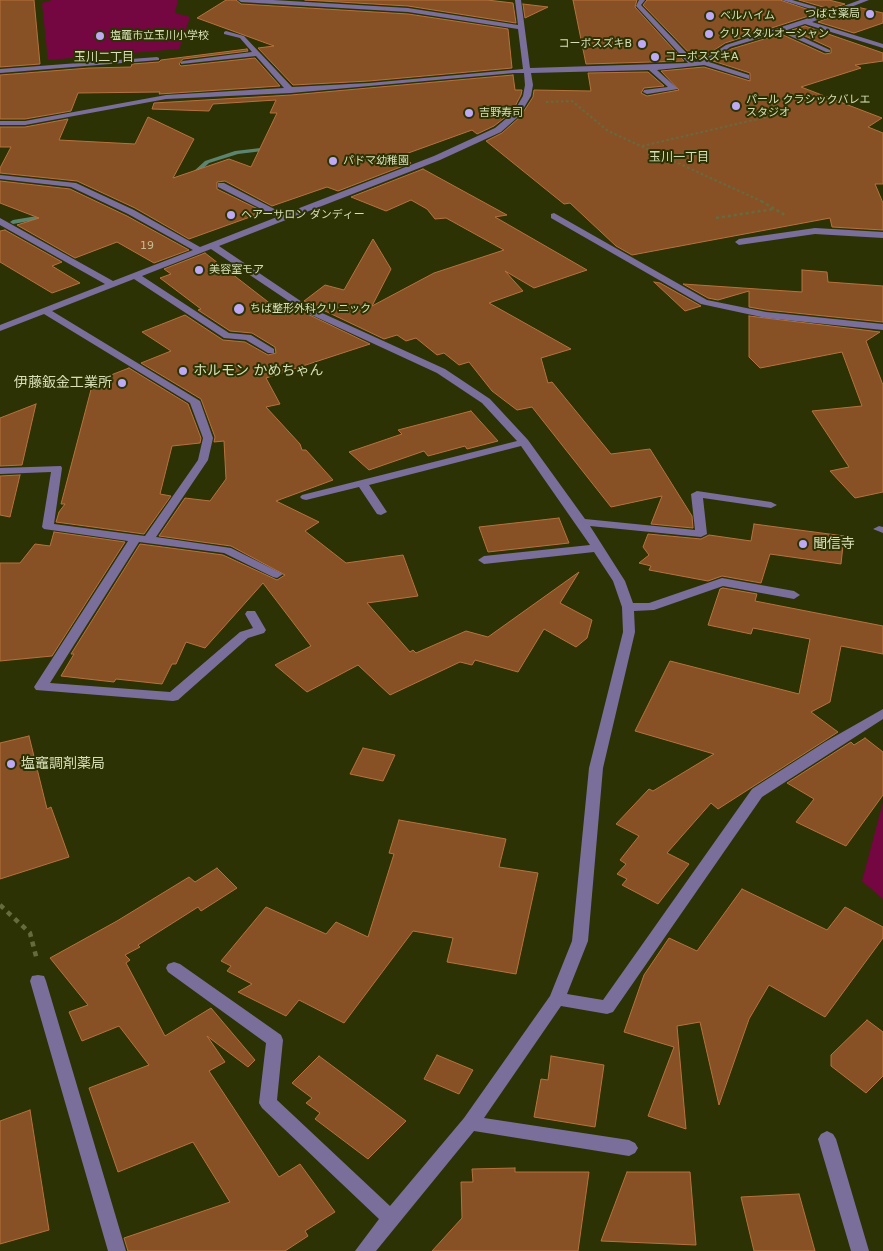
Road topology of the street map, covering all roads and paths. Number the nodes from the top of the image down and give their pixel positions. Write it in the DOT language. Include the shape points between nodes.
graph roads {
  1 [pos="241,0"];
  2 [pos="518,0"];
  3 [pos="642,0"];
  4 [pos="785,0"];
  5 [pos="866,0"];
  6 [pos="830,13"];
  7 [pos="804,22"];
  8 [pos="523,28"];
  9 [pos="780,29"];
  10 [pos="226,33"];
  11 [pos="883,46"];
  12 [pos="828,51"];
  13 [pos="257,54"];
  14 [pos="158,59"];
  15 [pos="183,63"];
  16 [pos="704,63"];
  17 [pos="693,64"];
  18 [pos="650,67"];
  19 [pos="529,70"];
  20 [pos="0,71"];
  21 [pos="746,77"];
  22 [pos="291,91"];
  23 [pos="646,92"];
  24 [pos="542,102"];
  25 [pos="771,116"];
  26 [pos="0,123"];
  27 [pos="641,146"];
  28 [pos="0,177"];
  29 [pos="221,185"];
  30 [pos="774,208"];
  31 [pos="554,216"];
  32 [pos="786,216"];
  33 [pos="283,217"];
  34 [pos="716,218"];
  35 [pos="0,222"];
  36 [pos="883,235"];
  37 [pos="739,242"];
  38 [pos="205,248"];
  39 [pos="134,275"];
  40 [pos="112,284"];
  41 [pos="45,311"];
  42 [pos="1,316"];
  43 [pos="13,323"];
  44 [pos="883,327"];
  45 [pos="0,328"];
  46 [pos="271,351"];
  47 [pos="524,442"];
  48 [pos="0,471"];
  49 [pos="362,483"];
  50 [pos="306,497"];
  51 [pos="771,505"];
  52 [pos="381,512"];
  53 [pos="580,522"];
  54 [pos="136,537"];
  55 [pos="149,539"];
  56 [pos="597,548"];
  57 [pos="484,560"];
  58 [pos="277,574"];
  59 [pos="794,595"];
  60 [pos="628,607"];
  61 [pos="251,614"];
  62 [pos="883,713"];
  63 [pos="0,905"];
  64 [pos="174,968"];
  65 [pos="38,981"];
  66 [pos="557,999"];
  67 [pos="470,1124"];
  68 [pos="826,1139"];
  69 [pos="629,1148"];
  70 [pos="391,1219"];
  71 [pos="117,1251"];
  72 [pos="364,1251"];
  73 [pos="860,1251"];
  1 -- 8 [label="street" via="408,10"];
  2 -- 8 [label="street"];
  3 -- 17 [label="street" via="638,5 644,13"];
  4 -- 6 [label="street"];
  5 -- 6 [label="street"];
  6 -- 7 [label="street"];
  7 -- 9 [label="street"];
  7 -- 11 [label="street"];
  8 -- 19 [label="street"];
  9 -- 12 [label="street"];
  9 -- 16 [label="street" via="728,46"];
  10 -- 13 [label="street" via="242,37"];
  13 -- 15 [label="street"];
  13 -- 22 [label="street"];
  14 -- 20 [label="street"];
  16 -- 17 [label="street"];
  16 -- 21 [label="street"];
  17 -- 18 [label="street"];
  18 -- 19 [label="street"];
  18 -- 23 [label="street" via="674,89"];
  19 -- 22 [label="street"];
  19 -- 33 [label="street" via="527,96 516,114 498,130 437,158"];
  22 -- 26 [label="street" via="166,97 25,123"];
  24 -- 27 [label="path" via="572,101 608,130"];
  25 -- 27 [label="path"];
  27 -- 30 [label="path" via="750,194"];
  28 -- 38 [label="street" via="73,185"];
  29 -- 33 [label="street"];
  30 -- 32 [label="path"];
  30 -- 34 [label="path"];
  31 -- 44 [label="street" via="704,302 766,315"];
  33 -- 38 [label="street"];
  35 -- 40 [label="street"];
  36 -- 37 [label="street" via="815,231"];
  38 -- 39 [label="street"];
  38 -- 47 [label="street" via="308,310 441,372 486,401"];
  39 -- 40 [label="street"];
  39 -- 46 [label="street" via="227,336 248,337"];
  40 -- 41 [label="street"];
  41 -- 43 [label="street"];
  41 -- 55 [label="street" via="195,400 208,438 203,460"];
  42 -- 43 [label="street"];
  43 -- 45 [label="street"];
  47 -- 49 [label="street"];
  47 -- 53 [label="street"];
  48 -- 54 [label="street" via="57,468 48,527"];
  49 -- 50 [label="street"];
  49 -- 52 [label="street"];
  51 -- 53 [label="street" via="697,494 700,534"];
  53 -- 56 [label="street"];
  54 -- 55 [label="street"];
  54 -- 61 [label="street" via="41,687 173,697 244,635 263,636"];
  55 -- 58 [label="street" via="227,550"];
  56 -- 57 [label="street"];
  56 -- 60 [label="street" via="619,581"];
  59 -- 60 [label="street" via="722,582 650,607"];
  60 -- 66 [label="street" via="629,632 596,768 580,942"];
  62 -- 66 [label="street" via="757,794 606,1007"];
  63 -- 65 [label="path" via="30,933"];
  64 -- 70 [label="street" via="276,1040 268,1104"];
  65 -- 71 [label="street"];
  66 -- 67 [label="street"];
  67 -- 69 [label="street"];
  67 -- 70 [label="street"];
  68 -- 73 [label="street"];
  70 -- 72 [label="street"];
}
